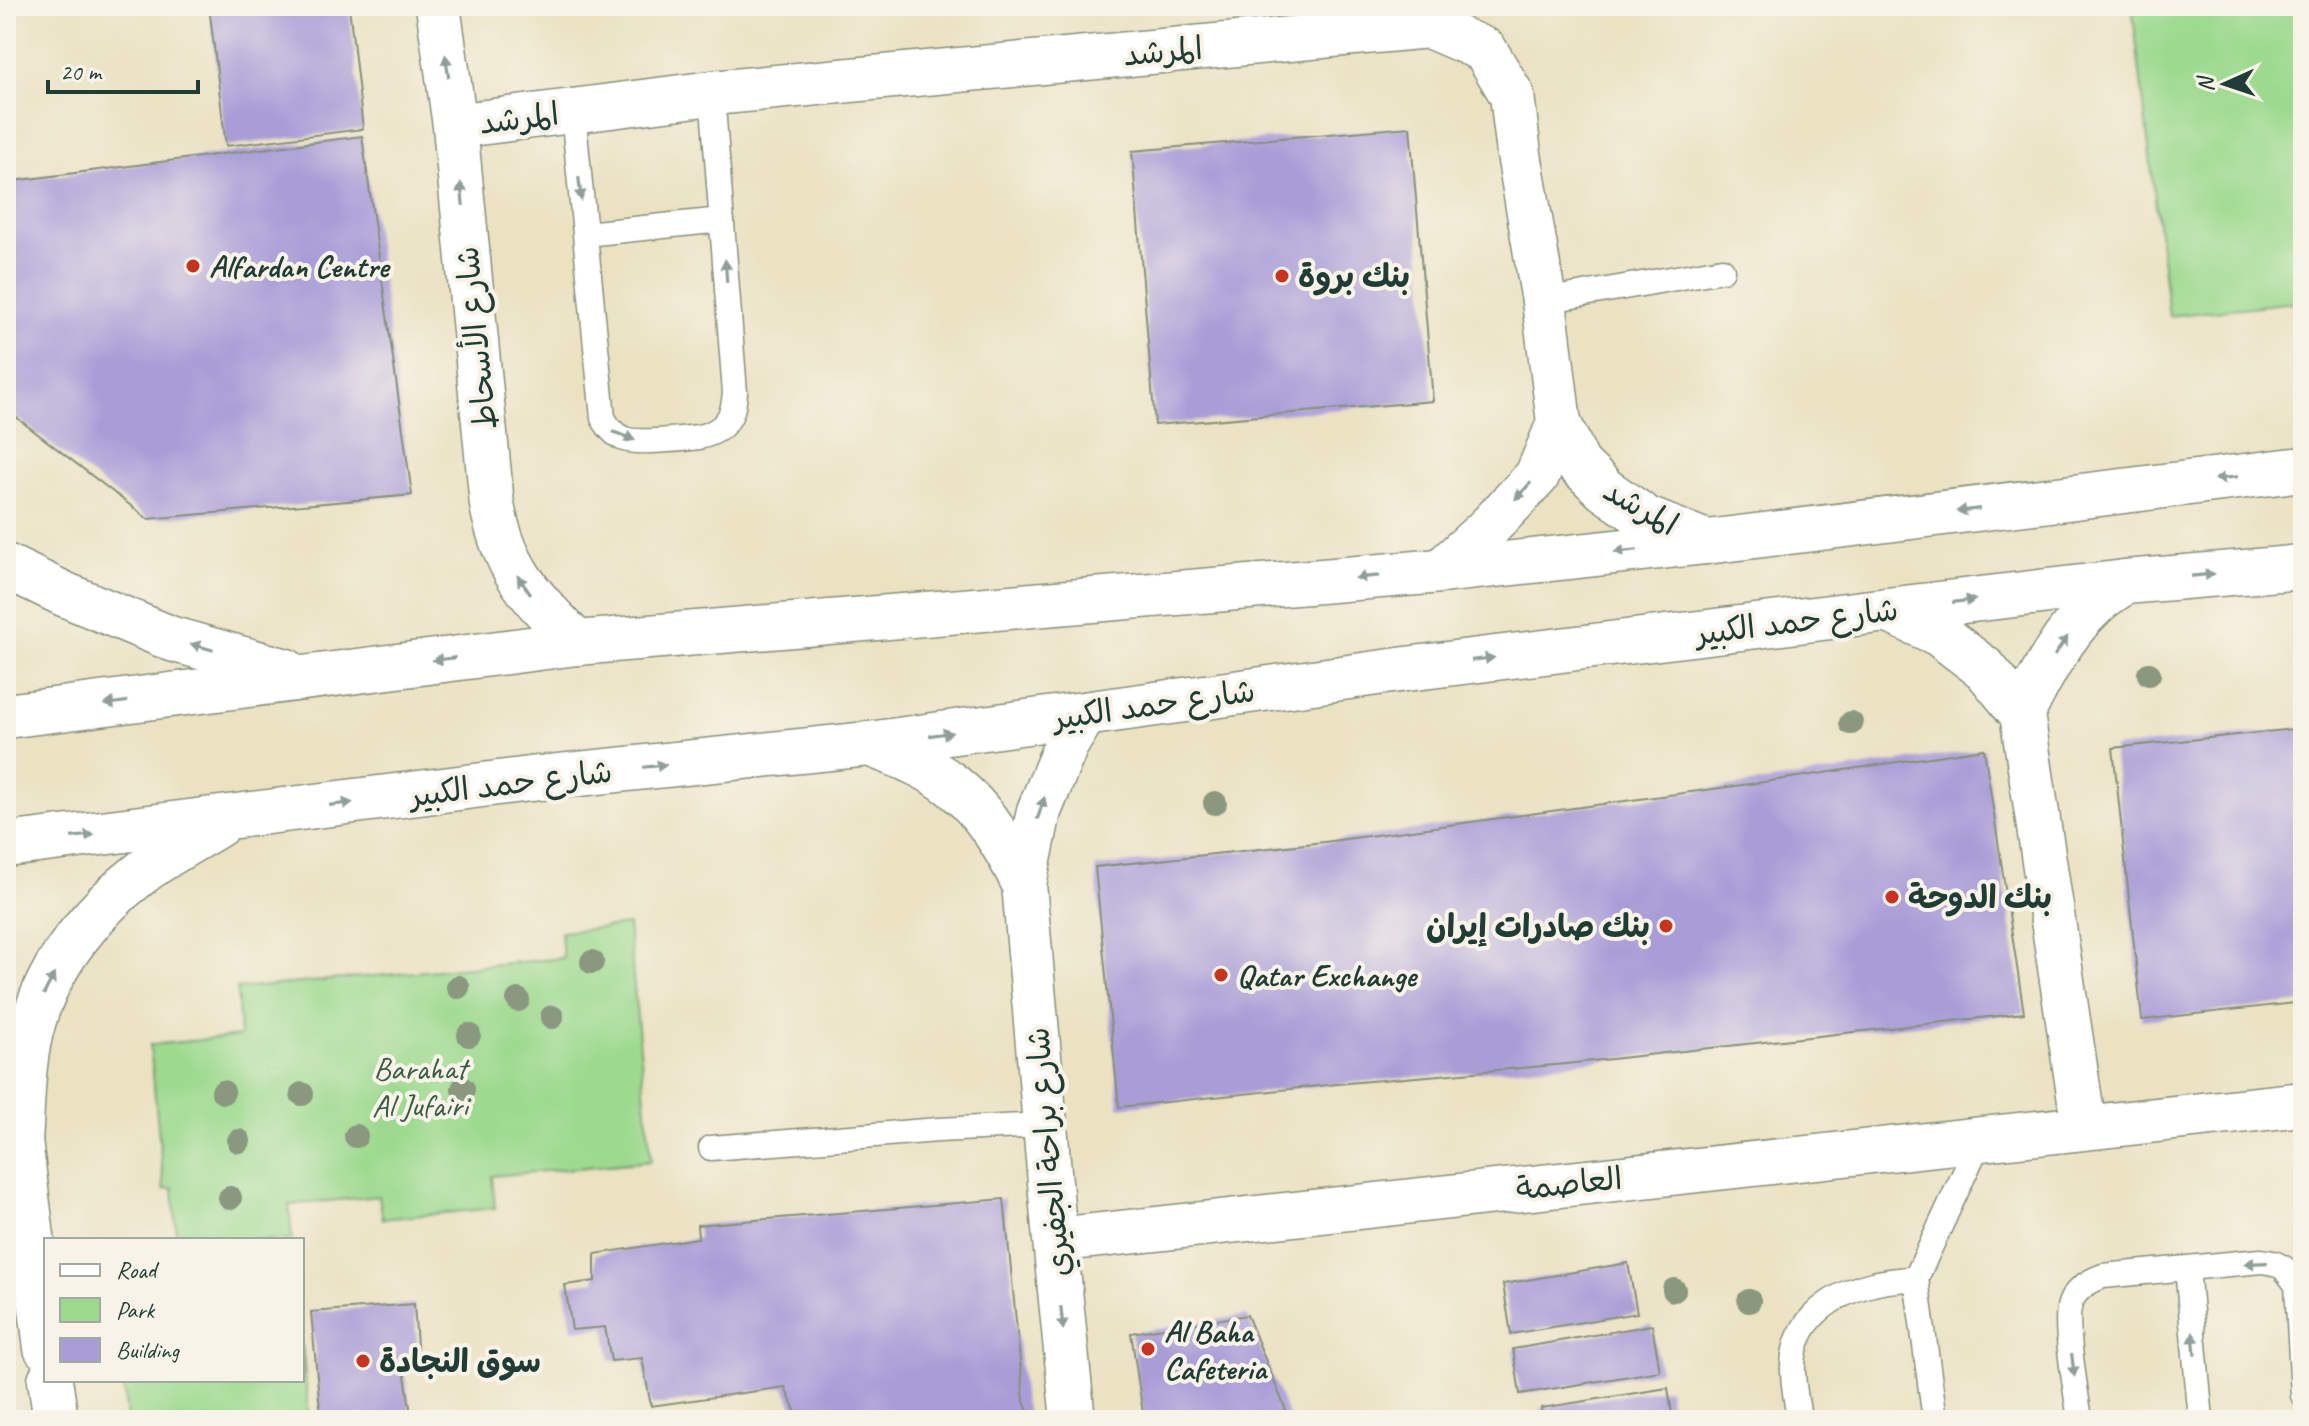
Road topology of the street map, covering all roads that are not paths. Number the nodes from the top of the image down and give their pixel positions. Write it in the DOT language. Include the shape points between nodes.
graph roads {
  1 [pos="438,6"];
  2 [pos="712,93"];
  3 [pos="573,112"];
  4 [pos="455,126"];
  5 [pos="722,220"];
  6 [pos="585,234"];
  7 [pos="1722,270"];
  8 [pos="1544,301"];
  9 [pos="1559,423"];
  10 [pos="2303,469"];
  11 [pos="1706,542"];
  12 [pos="6,566"];
  13 [pos="2303,567"];
  14 [pos="1441,571"];
  15 [pos="2125,582"];
  16 [pos="1887,610"];
  17 [pos="577,643"];
  18 [pos="304,676"];
  19 [pos="1085,714"];
  20 [pos="2022,714"];
  21 [pos="6,716"];
  22 [pos="869,744"];
  23 [pos="229,819"];
  24 [pos="6,845"];
  25 [pos="1024,884"];
  26 [pos="6,1029"];
  27 [pos="2303,1104"];
  28 [pos="1045,1125"];
  29 [pos="2084,1127"];
  30 [pos="1981,1138"];
  31 [pos="20,1142"];
  32 [pos="711,1148"];
  33 [pos="1055,1240"];
  34 [pos="2187,1268"];
  35 [pos="1916,1278"];
  36 [pos="44,1332"];
  37 [pos="50,1382"];
  38 [pos="2303,1393"];
  39 [pos="56,1420"];
  40 [pos="1073,1420"];
  41 [pos="1799,1420"];
  42 [pos="1935,1420"];
  43 [pos="2080,1420"];
  44 [pos="2201,1420"];
  4 -- 1 [label="street, شارع الأسحاط, one-way"];
  2 -- 3 [label="street, المرشد"];
  2 -- 5 [label="lane"];
  2 -- 8 [label="street, المرشد" via="1429,26 1485,50 1512,95"];
  3 -- 4 [label="street, المرشد"];
  3 -- 6 [label="lane, one-way"];
  17 -- 4 [label="street, شارع الأسحاط, one-way" via="511,567 496,527"];
  5 -- 6 [label="lane"];
  6 -- 5 [label="lane, one-way" via="603,418 610,430 634,442 700,437 726,422 735,393"];
  7 -- 8 [label="lane"];
  8 -- 9 [label="street, المرشد"];
  9 -- 11 [label="street, المرشد" via="1578,464 1605,490 1647,519"];
  9 -- 14 [label="street, المرشد, one-way" via="1537,476"];
  10 -- 11 [label="street, one-way"];
  11 -- 14 [label="street, one-way"];
  18 -- 12 [label="street, one-way" via="172,639"];
  15 -- 13 [label="street, شارع حمد الكبير, one-way"];
  14 -- 17 [label="street, one-way"];
  16 -- 15 [label="street, شارع حمد الكبير, one-way"];
  20 -- 15 [label="street, one-way" via="2066,638 2094,604"];
  19 -- 16 [label="street, شارع حمد الكبير, one-way"];
  16 -- 20 [label="street" via="1939,634 1985,669"];
  17 -- 18 [label="street, one-way"];
  18 -- 21 [label="street, one-way"];
  22 -- 19 [label="street, شارع حمد الكبير, one-way"];
  25 -- 19 [label="street, شارع براحة الجفيري, one-way" via="1039,811"];
  20 -- 29 [label="street"];
  23 -- 22 [label="street, شارع حمد الكبير, one-way" via="530,779"];
  22 -- 25 [label="street, شارع براحة الجفيري" via="952,785 985,818"];
  24 -- 23 [label="street, شارع حمد الكبير, one-way"];
  31 -- 23 [label="street, one-way" via="28,1047 56,970 105,904 140,874"];
  25 -- 28 [label="street, شارع براحة الجفيري"];
  26 -- 31 [label="street"];
  27 -- 29 [label="street, العاصمة"];
  28 -- 32 [label="lane"];
  28 -- 33 [label="street, شارع براحة الجفيري"];
  29 -- 30 [label="street, العاصمة"];
  30 -- 33 [label="street, العاصمة"];
  30 -- 35 [label="lane"];
  31 -- 36 [label="street"];
  33 -- 40 [label="street, شارع براحة الجفيري, one-way"];
  38 -- 34 [label="lane, one-way" via="2297,1285 2292,1276 2261,1261"];
  34 -- 43 [label="lane, one-way" via="2103,1276 2077,1292 2067,1321"];
  44 -- 34 [label="lane, one-way"];
  35 -- 41 [label="lane" via="1873,1284 1833,1300 1806,1322 1793,1366"];
  35 -- 42 [label="lane"];
  37 -- 39 [label="street"];
}
